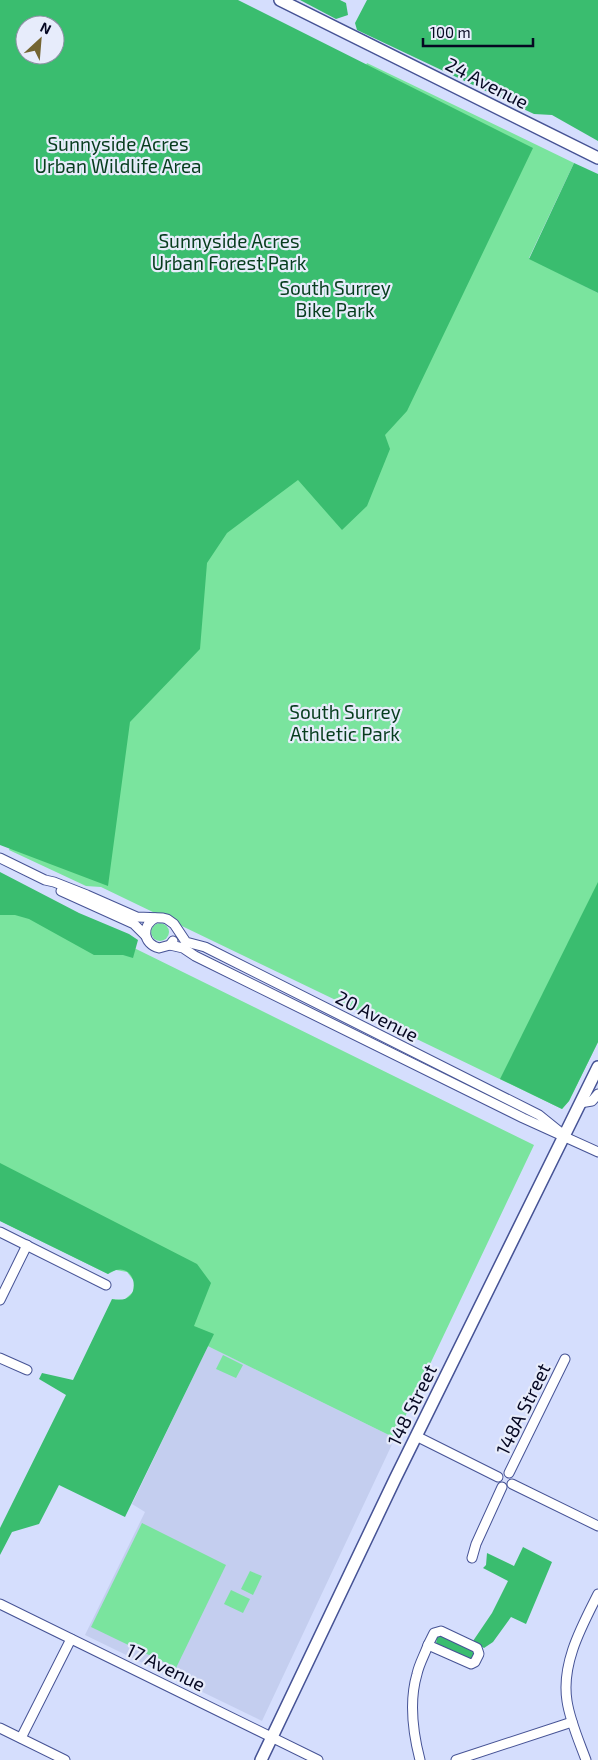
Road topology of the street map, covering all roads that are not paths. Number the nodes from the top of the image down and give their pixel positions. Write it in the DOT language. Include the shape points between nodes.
graph roads {
  1 [pos="280,0"];
  2 [pos="598,158"];
  3 [pos="0,858"];
  4 [pos="45,880"];
  5 [pos="156,918"];
  6 [pos="176,929"];
  7 [pos="145,935"];
  8 [pos="170,945"];
  9 [pos="598,1067"];
  10 [pos="598,1094"];
  11 [pos="580,1103"];
  12 [pos="564,1136"];
  13 [pos="598,1152"];
  14 [pos="0,1232"];
  15 [pos="27,1245"];
  16 [pos="106,1285"];
  17 [pos="0,1300"];
  18 [pos="0,1358"];
  19 [pos="565,1359"];
  20 [pos="27,1370"];
  21 [pos="416,1436"];
  22 [pos="509,1473"];
  23 [pos="498,1477"];
  24 [pos="512,1484"];
  25 [pos="502,1487"];
  26 [pos="598,1526"];
  27 [pos="472,1558"];
  28 [pos="598,1594"];
  29 [pos="0,1604"];
  30 [pos="71,1638"];
  31 [pos="428,1645"];
  32 [pos="572,1722"];
  33 [pos="0,1728"];
  34 [pos="21,1738"];
  35 [pos="272,1738"];
  36 [pos="65,1760"];
  37 [pos="261,1760"];
  38 [pos="318,1760"];
  39 [pos="420,1760"];
  40 [pos="456,1760"];
  41 [pos="586,1760"];
  1 -- 2 [label="main road, 24 Avenue"];
  3 -- 4 [label="street"];
  4 -- 5 [label="street" via="137,918"];
  4 -- 7 [label="street" via="134,924"];
  5 -- 6 [label="street" via="167,919"];
  5 -- 7 [label="street" via="147,925"];
  6 -- 8 [label="street"];
  6 -- 12 [label="street, 20 Avenue" via="186,942 205,947 539,1115"];
  7 -- 8 [label="street" via="154,947"];
  8 -- 12 [label="street, 20 Avenue" via="183,948"];
  9 -- 11 [label="main road, 148 Street"];
  10 -- 11 [label="street" via="592,1100"];
  11 -- 12 [label="main road, 148 Street"];
  12 -- 13 [label="street, 20 Avenue"];
  12 -- 21 [label="main road, 148 Street"];
  14 -- 15 [label="street"];
  15 -- 16 [label="street"];
  15 -- 17 [label="street"];
  18 -- 20 [label="street"];
  19 -- 22 [label="street, 148A Street"];
  21 -- 23 [label="street"];
  21 -- 35 [label="main road, 148 Street"];
  22 -- 23 [label="street"];
  22 -- 24 [label="street"];
  23 -- 25 [label="street"];
  24 -- 25 [label="street"];
  24 -- 26 [label="street"];
  25 -- 27 [label="street"];
  28 -- 32 [label="street" via="573,1646 566,1678"];
  29 -- 30 [label="street, 17 Avenue"];
  30 -- 34 [label="street"];
  30 -- 35 [label="street, 17 Avenue"];
  31 -- 31 [label="street" via="470,1664 479,1654 477,1648 440,1631 434,1633"];
  31 -- 39 [label="street" via="416,1675 413,1704"];
  32 -- 40 [label="street"];
  32 -- 41 [label="street"];
  33 -- 34 [label="street"];
  34 -- 36 [label="street"];
  35 -- 37 [label="main road, 148 Street"];
  35 -- 38 [label="street, 17 Avenue"];
}
